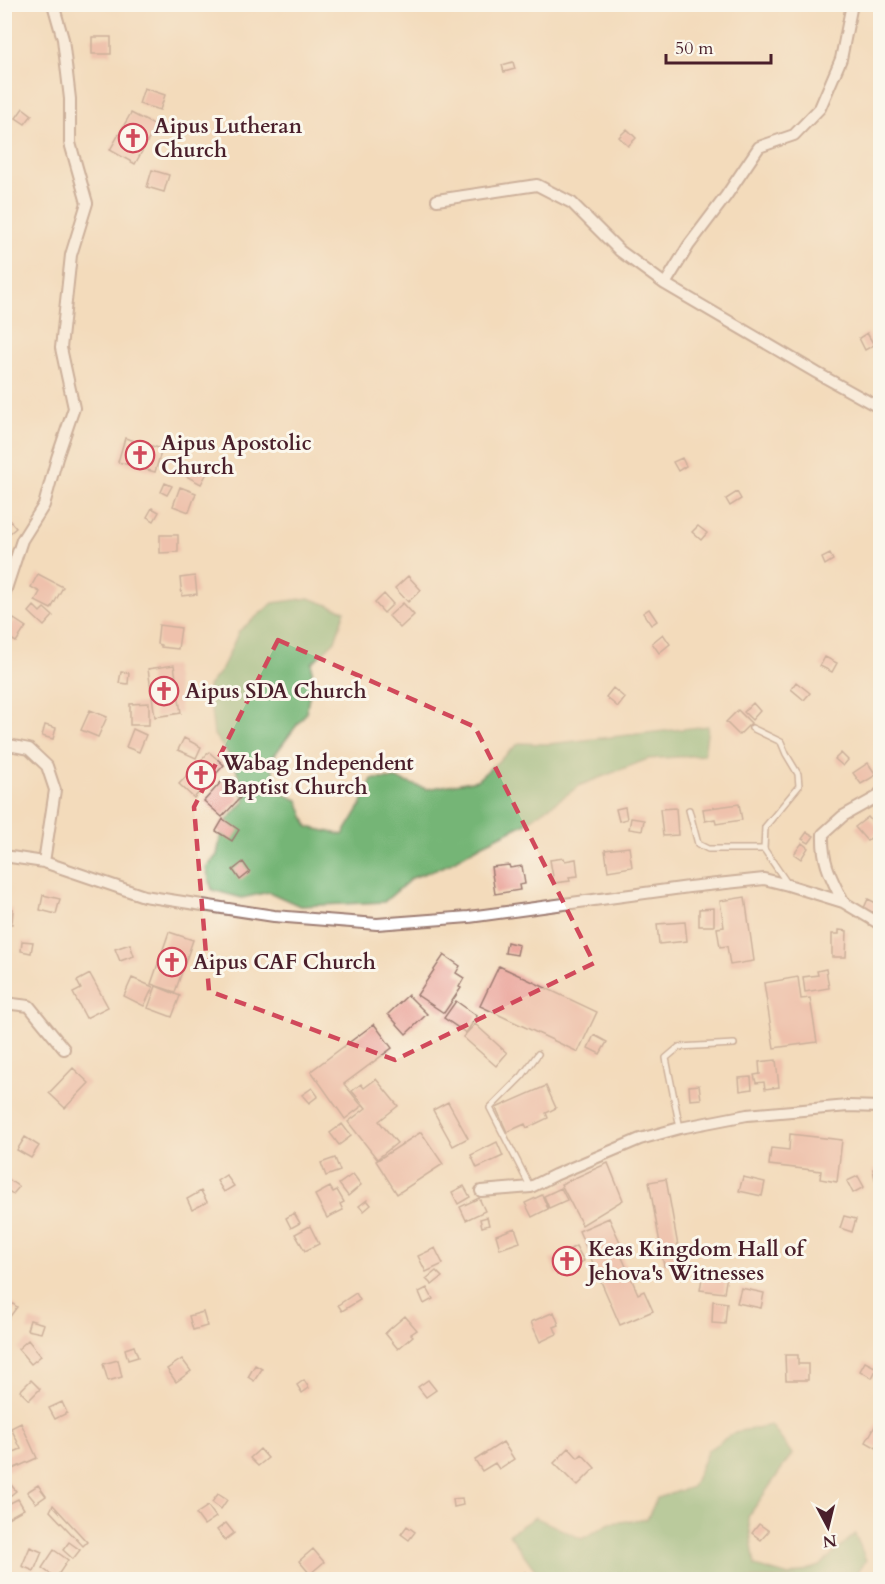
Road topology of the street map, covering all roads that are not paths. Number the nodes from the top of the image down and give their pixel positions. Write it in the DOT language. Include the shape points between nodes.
graph roads {
  1 [pos="53,4"];
  2 [pos="852,4"];
  3 [pos="437,200"];
  4 [pos="665,284"];
  5 [pos="880,408"];
  6 [pos="4,595"];
  7 [pos="752,729"];
  8 [pos="4,744"];
  9 [pos="880,793"];
  10 [pos="689,810"];
  11 [pos="764,849"];
  12 [pos="4,856"];
  13 [pos="44,862"];
  14 [pos="788,885"];
  15 [pos="843,902"];
  16 [pos="880,924"];
  17 [pos="4,1003"];
  18 [pos="734,1044"];
  19 [pos="64,1049"];
  20 [pos="538,1054"];
  21 [pos="880,1107"];
  22 [pos="680,1128"];
  23 [pos="531,1187"];
  24 [pos="481,1191"];
  1 -- 6 [label="street" via="63,39 70,143 87,203 71,255 61,348 74,408 44,504 22,540"];
  2 -- 4 [label="street" via="841,59 820,108 794,135 759,147"];
  3 -- 4 [label="street" via="537,185 572,202 620,251"];
  4 -- 5 [label="street"];
  7 -- 11 [label="lane" via="781,742 798,774 799,786 765,827"];
  8 -- 13 [label="street" via="29,749 47,766 55,790"];
  9 -- 15 [label="street" via="823,834 822,851 828,872"];
  10 -- 11 [label="lane" via="698,844 708,849"];
  11 -- 14 [label="lane"];
  12 -- 13 [label="street"];
  13 -- 14 [label="street" via="144,896 274,916 376,924 469,917 764,879"];
  14 -- 15 [label="street"];
  15 -- 16 [label="street"];
  17 -- 19 [label="street" via="29,1006"];
  18 -- 22 [label="lane" via="679,1047 666,1058"];
  20 -- 23 [label="lane" via="490,1108"];
  21 -- 22 [label="street" via="747,1115"];
  22 -- 23 [label="street" via="640,1139"];
  23 -- 24 [label="street"];
}
